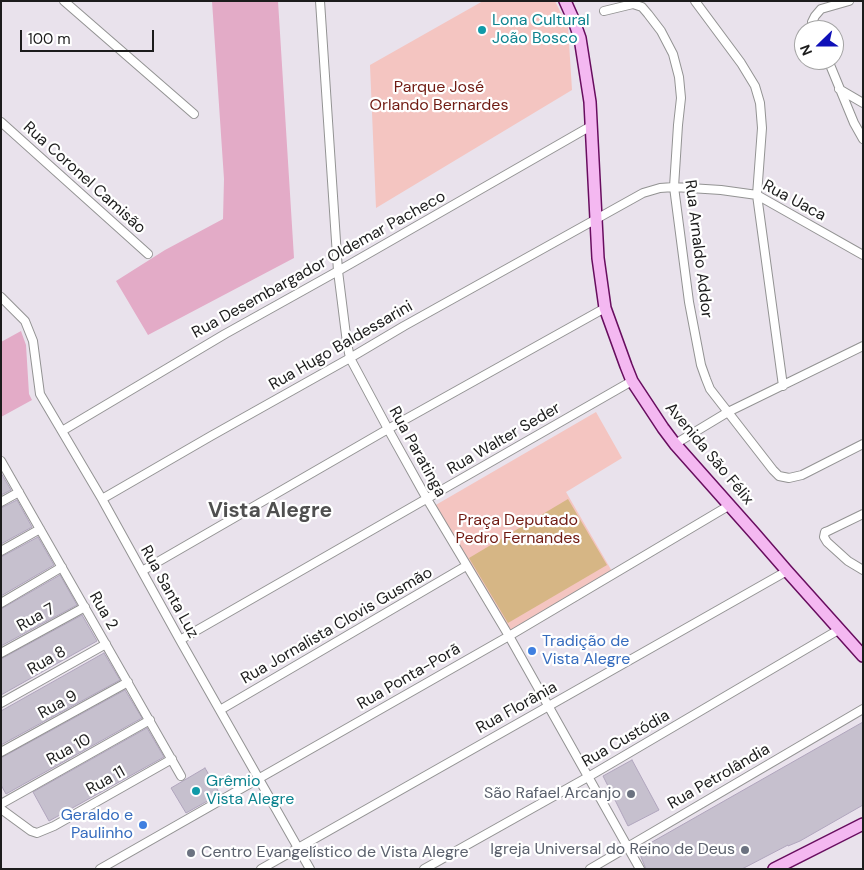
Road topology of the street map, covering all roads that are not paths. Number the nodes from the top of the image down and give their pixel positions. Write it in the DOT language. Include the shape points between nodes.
graph roads {
  1 [pos="64,1"];
  2 [pos="320,1"];
  3 [pos="565,1"];
  4 [pos="696,1"];
  5 [pos="849,1"];
  6 [pos="604,11"];
  7 [pos="813,20"];
  8 [pos="832,70"];
  9 [pos="839,89"];
  10 [pos="863,103"];
  11 [pos="194,114"];
  12 [pos="1,122"];
  13 [pos="591,126"];
  14 [pos="863,139"];
  15 [pos="674,187"];
  16 [pos="758,195"];
  17 [pos="596,220"];
  18 [pos="148,254"];
  19 [pos="863,255"];
  20 [pos="338,271"];
  21 [pos="1,297"];
  22 [pos="605,308"];
  23 [pos="863,346"];
  24 [pos="350,358"];
  25 [pos="632,381"];
  26 [pos="783,386"];
  27 [pos="728,412"];
  28 [pos="388,429"];
  29 [pos="62,431"];
  30 [pos="675,444"];
  31 [pos="863,444"];
  32 [pos="1,461"];
  33 [pos="19,492"];
  34 [pos="427,499"];
  35 [pos="102,500"];
  36 [pos="1,502"];
  37 [pos="730,505"];
  38 [pos="863,514"];
  39 [pos="40,529"];
  40 [pos="1,551"];
  41 [pos="466,566"];
  42 [pos="62,567"];
  43 [pos="863,570"];
  44 [pos="142,571"];
  45 [pos="786,571"];
  46 [pos="1,603"];
  47 [pos="85,607"];
  48 [pos="840,629"];
  49 [pos="509,636"];
  50 [pos="180,640"];
  51 [pos="106,644"];
  52 [pos="1,653"];
  53 [pos="863,656"];
  54 [pos="128,682"];
  55 [pos="1,703"];
  56 [pos="548,707"];
  57 [pos="863,709"];
  58 [pos="220,710"];
  59 [pos="150,720"];
  60 [pos="1,752"];
  61 [pos="172,759"];
  62 [pos="181,776"];
  63 [pos="259,778"];
  64 [pos="588,778"];
  65 [pos="1,804"];
  66 [pos="1,809"];
  67 [pos="863,824"];
  68 [pos="298,847"];
  69 [pos="628,847"];
  70 [pos="100,869"];
  71 [pos="261,869"];
  72 [pos="310,869"];
  73 [pos="424,869"];
  74 [pos="590,869"];
  75 [pos="640,869"];
  76 [pos="774,869"];
  1 -- 11 [label="street"];
  2 -- 20 [label="street, Rua Paratinga"];
  3 -- 13 [label="street, Avenida São Félix" via="580,38"];
  4 -- 16 [label="street" via="755,86 762,128"];
  5 -- 7 [label="street" via="821,10"];
  6 -- 15 [label="street, Rua Arnaldo Addor" via="634,4 642,7 661,31 673,54 681,98"];
  8 -- 9 [label="street"];
  9 -- 10 [label="street"];
  9 -- 14 [label="street"];
  12 -- 18 [label="street, Rua Coronel Camisão"];
  13 -- 17 [label="street, Avenida São Félix"];
  13 -- 20 [label="street, Rua Desembargador Oldemar Pacheco"];
  15 -- 16 [label="street, Rua Uaca"];
  15 -- 17 [label="street, Rua Uaca" via="643,193"];
  15 -- 27 [label="street, Rua Arnaldo Addor" via="689,302 702,365 710,389"];
  16 -- 19 [label="street, Rua Uaca"];
  16 -- 26 [label="street"];
  17 -- 22 [label="street, Avenida São Félix"];
  17 -- 24 [label="street, Rua Hugo Baldessarini"];
  20 -- 24 [label="street, Rua Paratinga"];
  20 -- 29 [label="street, Rua Desembargador Oldemar Pacheco"];
  21 -- 29 [label="street, Rua Santa Luz" via="25,321 32,341 40,394"];
  22 -- 25 [label="street, Avenida São Félix"];
  22 -- 28 [label="street"];
  23 -- 26 [label="street"];
  24 -- 28 [label="street, Rua Paratinga"];
  24 -- 35 [label="street, Rua Hugo Baldessarini"];
  25 -- 30 [label="street, Avenida São Félix"];
  25 -- 34 [label="street, Rua Walter Seder"];
  26 -- 27 [label="street"];
  27 -- 30 [label="street"];
  27 -- 31 [label="street, Rua Arnaldo Addor" via="779,476 802,475"];
  28 -- 34 [label="street, Rua Paratinga"];
  28 -- 44 [label="street"];
  29 -- 35 [label="street, Rua Santa Luz"];
  30 -- 37 [label="street, Avenida São Félix"];
  32 -- 33 [label="street, Rua 2"];
  33 -- 36 [label="street"];
  33 -- 39 [label="street, Rua 2"];
  34 -- 41 [label="street, Rua Paratinga"];
  34 -- 50 [label="street, Rua Walter Seder"];
  35 -- 44 [label="street, Rua Santa Luz"];
  37 -- 45 [label="street, Avenida São Félix"];
  37 -- 49 [label="street, Rua Ponta-Porã"];
  38 -- 43 [label="street" via="826,532 824,536 848,561"];
  39 -- 40 [label="street"];
  39 -- 42 [label="street, Rua 2"];
  41 -- 49 [label="street, Rua Paratinga"];
  41 -- 58 [label="street, Rua Jornalista Clovis Gusmão"];
  42 -- 46 [label="street"];
  42 -- 47 [label="street, Rua 2"];
  44 -- 50 [label="street, Rua Santa Luz"];
  45 -- 48 [label="street, Avenida São Félix"];
  45 -- 56 [label="street, Rua Florânia"];
  47 -- 51 [label="street, Rua 2"];
  47 -- 52 [label="street, Rua 7"];
  48 -- 53 [label="street, Avenida São Félix"];
  48 -- 64 [label="street, Rua Custódia"];
  49 -- 56 [label="street, Rua Paratinga"];
  49 -- 63 [label="street, Rua Ponta-Porã"];
  50 -- 58 [label="street, Rua Santa Luz"];
  51 -- 54 [label="street, Rua 2"];
  51 -- 55 [label="street, Rua 8"];
  54 -- 59 [label="street, Rua 2"];
  54 -- 60 [label="street, Rua 9"];
  56 -- 64 [label="street, Rua Paratinga"];
  56 -- 68 [label="street, Rua Florânia"];
  57 -- 69 [label="street, Rua Petrolândia"];
  58 -- 63 [label="street, Rua Santa Luz"];
  59 -- 61 [label="street, Rua 2"];
  59 -- 65 [label="street, Rua 10"];
  61 -- 62 [label="street, Rua 2"];
  61 -- 66 [label="street, Rua 11" via="37,833"];
  63 -- 68 [label="street, Rua Santa Luz"];
  63 -- 70 [label="street, Rua Ponta-Porã"];
  64 -- 69 [label="street, Rua Paratinga"];
  64 -- 73 [label="street, Rua Custódia"];
  67 -- 76 [label="street"];
  68 -- 71 [label="street, Rua Florânia"];
  68 -- 72 [label="street, Rua Santa Luz"];
  69 -- 74 [label="street, Rua Petrolândia"];
  69 -- 75 [label="street, Rua Paratinga"];
}
